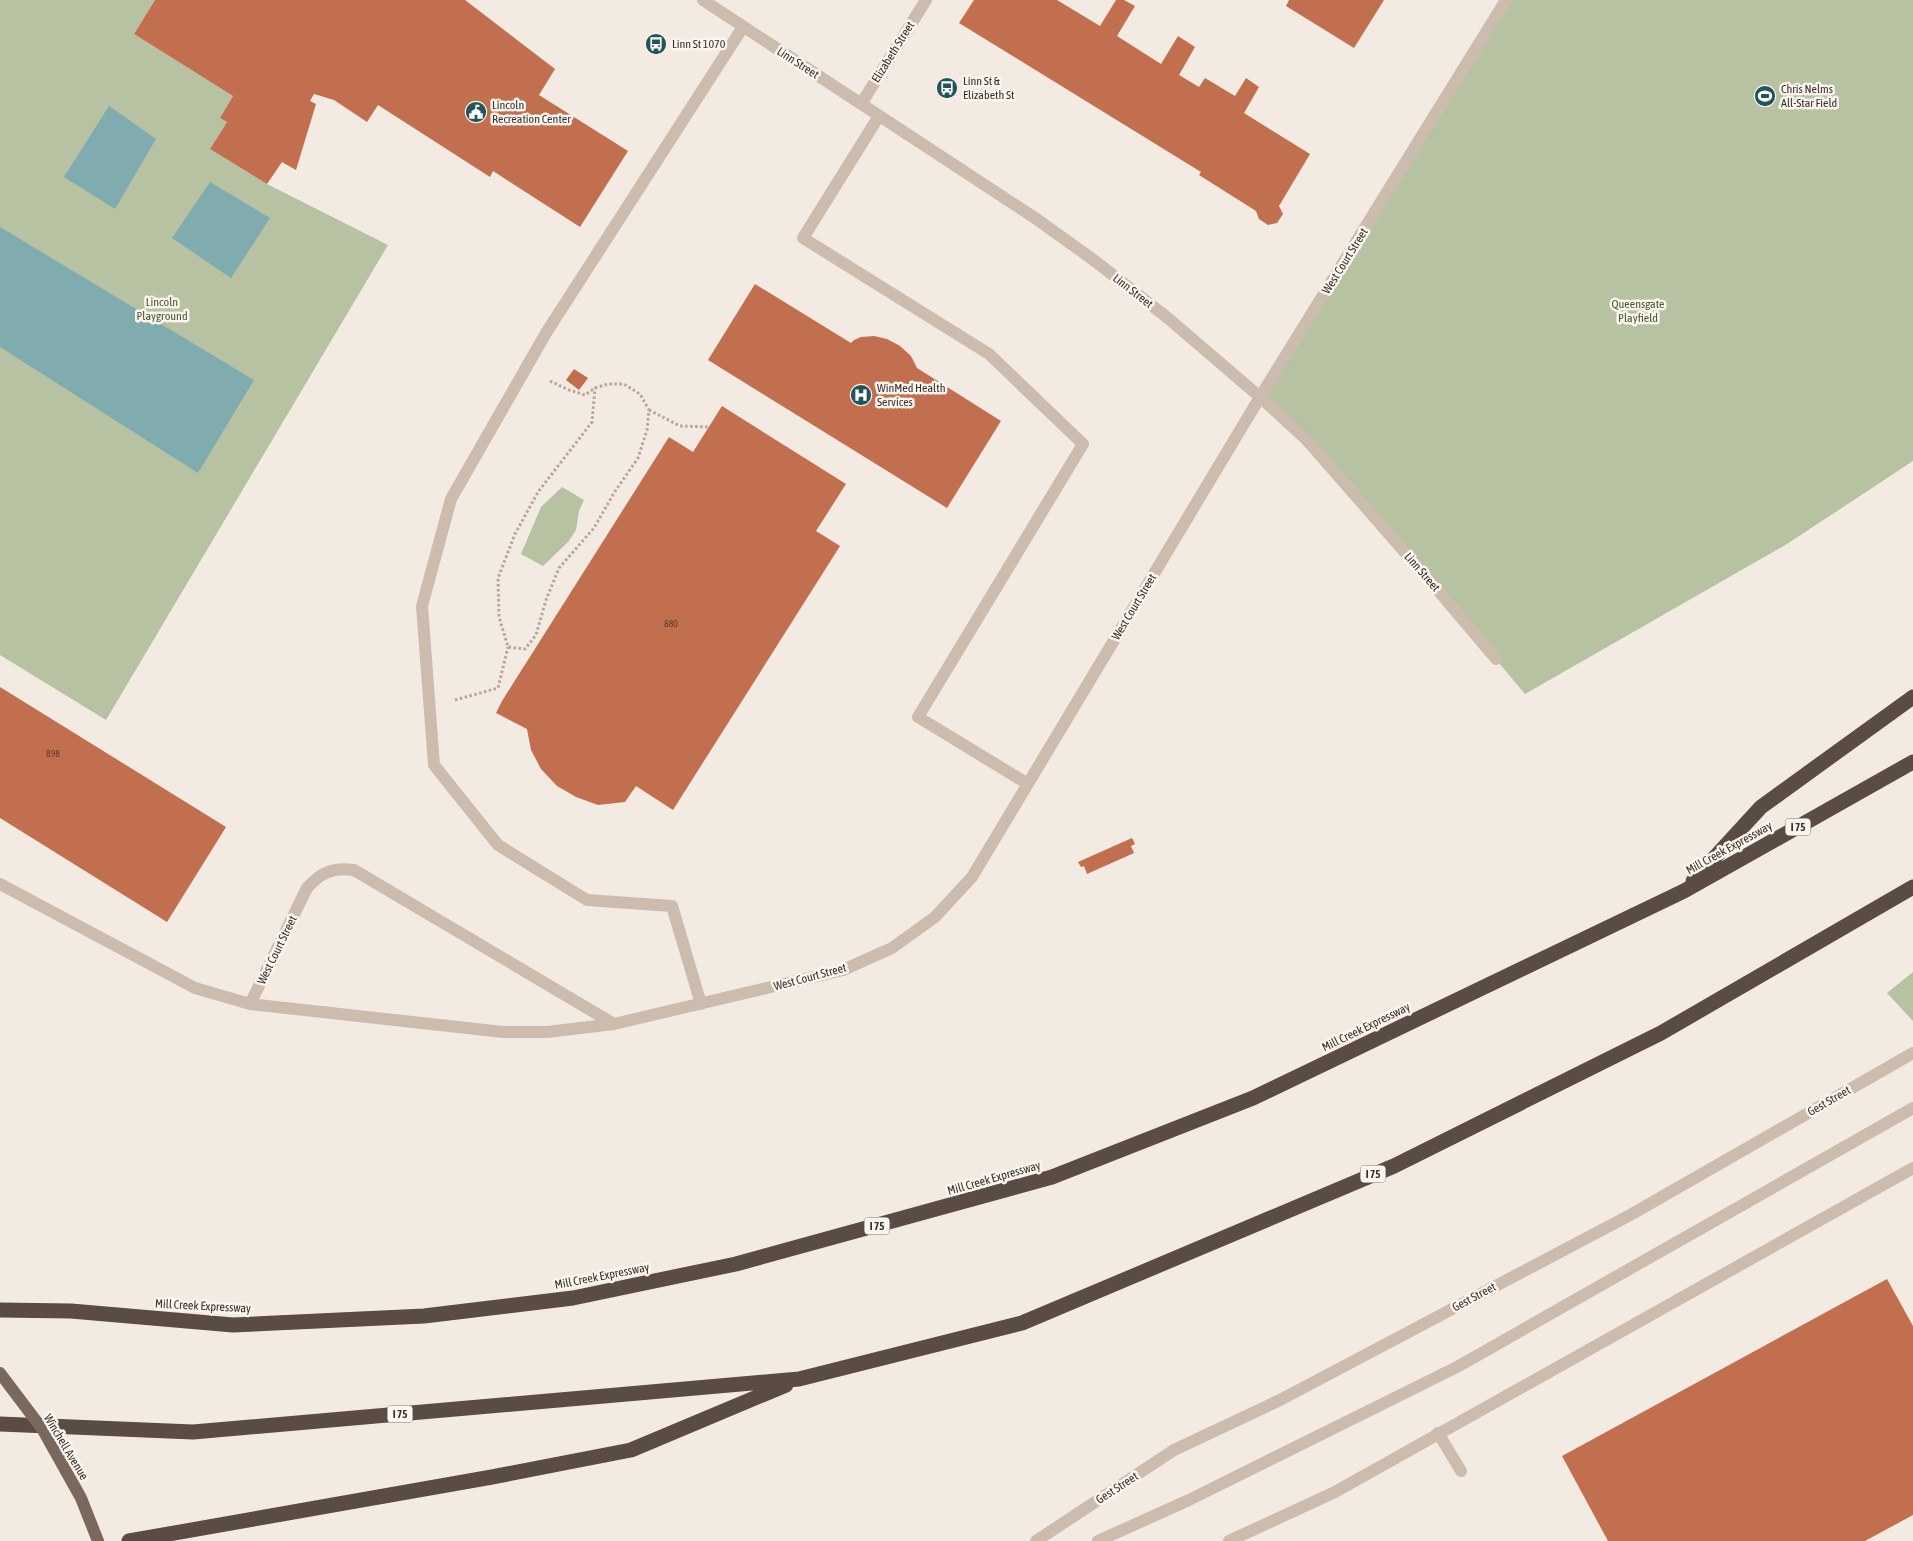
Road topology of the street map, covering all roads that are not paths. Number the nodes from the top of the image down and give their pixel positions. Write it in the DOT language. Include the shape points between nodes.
graph roads {
  1 [pos="703,0"];
  2 [pos="926,0"];
  3 [pos="1506,0"];
  4 [pos="743,27"];
  5 [pos="861,104"];
  6 [pos="879,116"];
  7 [pos="1260,396"];
  8 [pos="1496,659"];
  9 [pos="1913,697"];
  10 [pos="1913,762"];
  11 [pos="1028,784"];
  12 [pos="0,884"];
  13 [pos="1913,887"];
  14 [pos="1684,891"];
  15 [pos="250,1004"];
  16 [pos="700,1004"];
  17 [pos="614,1024"];
  18 [pos="1913,1053"];
  19 [pos="1913,1108"];
  20 [pos="1913,1168"];
  21 [pos="0,1310"];
  22 [pos="0,1372"];
  23 [pos="799,1379"];
  24 [pos="0,1424"];
  25 [pos="1438,1434"];
  26 [pos="1461,1471"];
  27 [pos="98,1541"];
  28 [pos="129,1541"];
  29 [pos="1036,1541"];
  30 [pos="1098,1541"];
  31 [pos="1229,1541"];
  1 -- 4 [label="street, Linn Street"];
  2 -- 5 [label="street, Elizabeth Street"];
  3 -- 7 [label="street, West Court Street"];
  4 -- 5 [label="street, Linn Street"];
  4 -- 16 [label="street" via="524,369 451,499 422,606 434,765 498,845 587,900 672,906"];
  5 -- 6 [label="street, Linn Street"];
  6 -- 7 [label="street, Linn Street" via="1095,261"];
  6 -- 11 [label="street" via="803,238 989,354 1083,444 918,717"];
  7 -- 8 [label="street, Linn Street" via="1306,439"];
  7 -- 11 [label="street, West Court Street"];
  9 -- 14 [label="highway" via="1760,807"];
  10 -- 14 [label="highway, Mill Creek Expressway / I 75"];
  11 -- 16 [label="street, West Court Street" via="972,878 936,917 892,948 843,970"];
  12 -- 15 [label="street" via="195,988"];
  13 -- 23 [label="highway, I 75" via="1661,1033 1394,1166 1022,1322"];
  14 -- 21 [label="highway, Mill Creek Expressway / I 75" via="1253,1098 1052,1177 736,1264 573,1298 424,1316 233,1325 71,1311"];
  15 -- 17 [label="street, West Court Street" via="503,1032 547,1032"];
  15 -- 17 [label="street, West Court Street" via="307,888 316,878 341,868 354,870"];
  16 -- 17 [label="street, West Court Street"];
  18 -- 29 [label="street, Gest Street" via="1632,1214 1280,1400 1174,1450"];
  19 -- 30 [label="street" via="1457,1367 1189,1500"];
  20 -- 25 [label="street"];
  22 -- 27 [label="main road, Winchell Avenue, bridge" via="43,1430 81,1498"];
  23 -- 24 [label="highway, I 75" via="193,1432"];
  23 -- 28 [label="highway" via="632,1450"];
  25 -- 26 [label="street"];
  25 -- 31 [label="street" via="1335,1492"];
}
